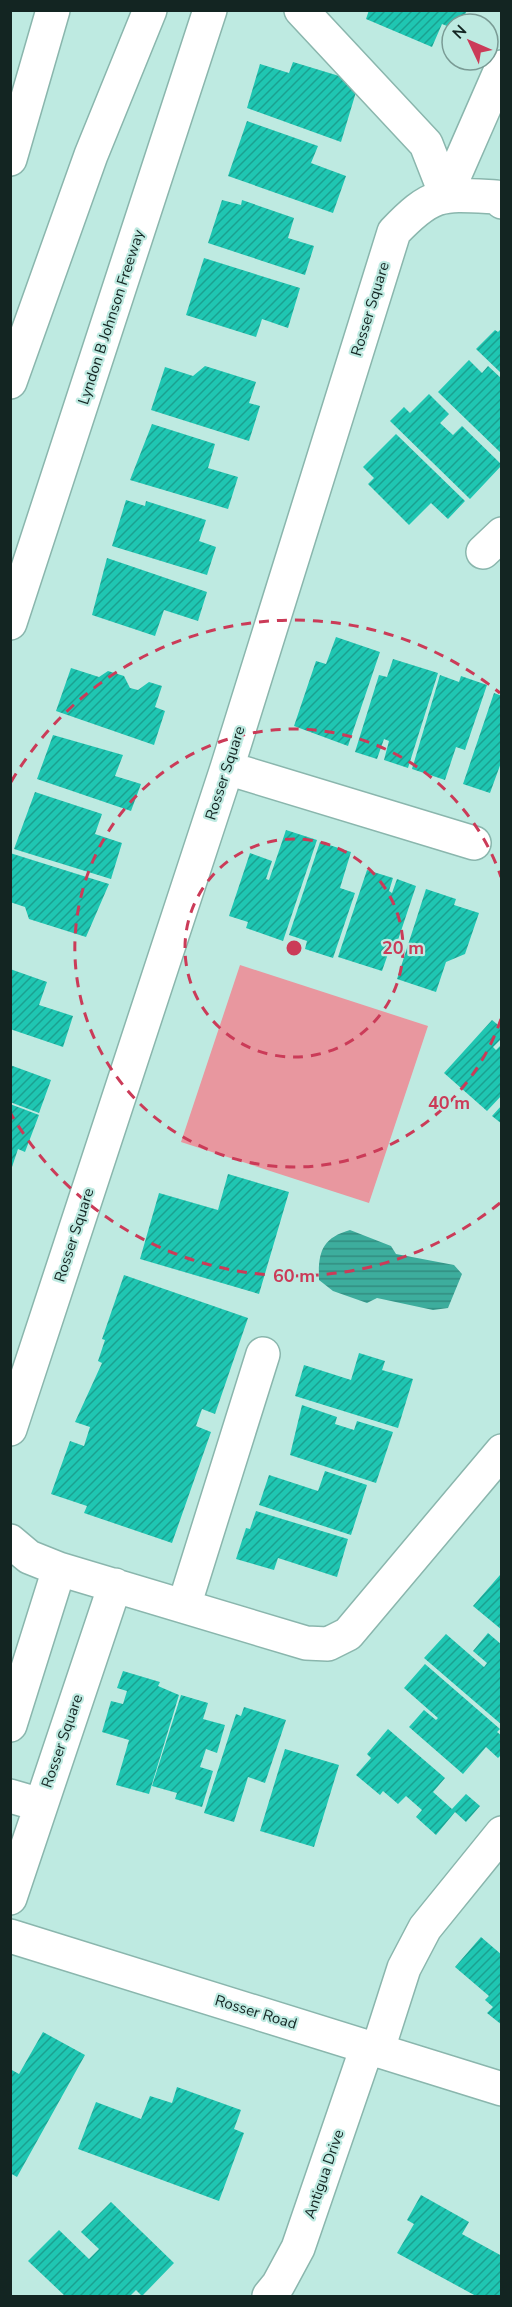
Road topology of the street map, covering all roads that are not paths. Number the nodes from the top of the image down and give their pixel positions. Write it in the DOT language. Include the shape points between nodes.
graph roads {
  1 [pos="52,10"];
  2 [pos="150,10"];
  3 [pos="210,10"];
  4 [pos="301,10"];
  5 [pos="501,67"];
  6 [pos="10,159"];
  7 [pos="446,195"];
  8 [pos="501,202"];
  9 [pos="10,382"];
  10 [pos="10,623"];
  11 [pos="227,768"];
  12 [pos="474,843"];
  13 [pos="263,1354"];
  14 [pos="10,1429"];
  15 [pos="501,1451"];
  16 [pos="10,1541"];
  17 [pos="59,1569"];
  18 [pos="115,1586"];
  19 [pos="184,1606"];
  20 [pos="10,1725"];
  21 [pos="26,1800"];
  22 [pos="501,1833"];
  23 [pos="10,1898"];
  24 [pos="10,1936"];
  25 [pos="372,2048"];
  26 [pos="501,2090"];
  27 [pos="269,2296"];
  1 -- 6 [label="main road"];
  2 -- 9 [label="main road" via="92,155"];
  3 -- 10 [label="main road, Lyndon B Johnson Freeway"];
  4 -- 7 [label="main road" via="426,144"];
  5 -- 7 [label="main road"];
  7 -- 8 [label="main road, Rosser Square" via="496,197"];
  7 -- 11 [label="main road, Rosser Square" via="417,208 394,232"];
  11 -- 12 [label="main road"];
  11 -- 14 [label="main road, Rosser Square"];
  13 -- 19 [label="main road"];
  15 -- 19 [label="main road" via="348,1634 328,1644 306,1643"];
  16 -- 17 [label="main road" via="29,1557"];
  17 -- 18 [label="main road"];
  17 -- 20 [label="main road"];
  18 -- 19 [label="main road"];
  18 -- 21 [label="main road, Rosser Square"];
  21 -- 23 [label="main road, Rosser Square"];
  22 -- 25 [label="main road, Antigua Drive" via="425,1928 404,1968"];
  24 -- 25 [label="main road, Rosser Road"];
  25 -- 26 [label="main road, Rosser Road"];
  25 -- 27 [label="main road, Antigua Drive" via="298,2248"];
}
